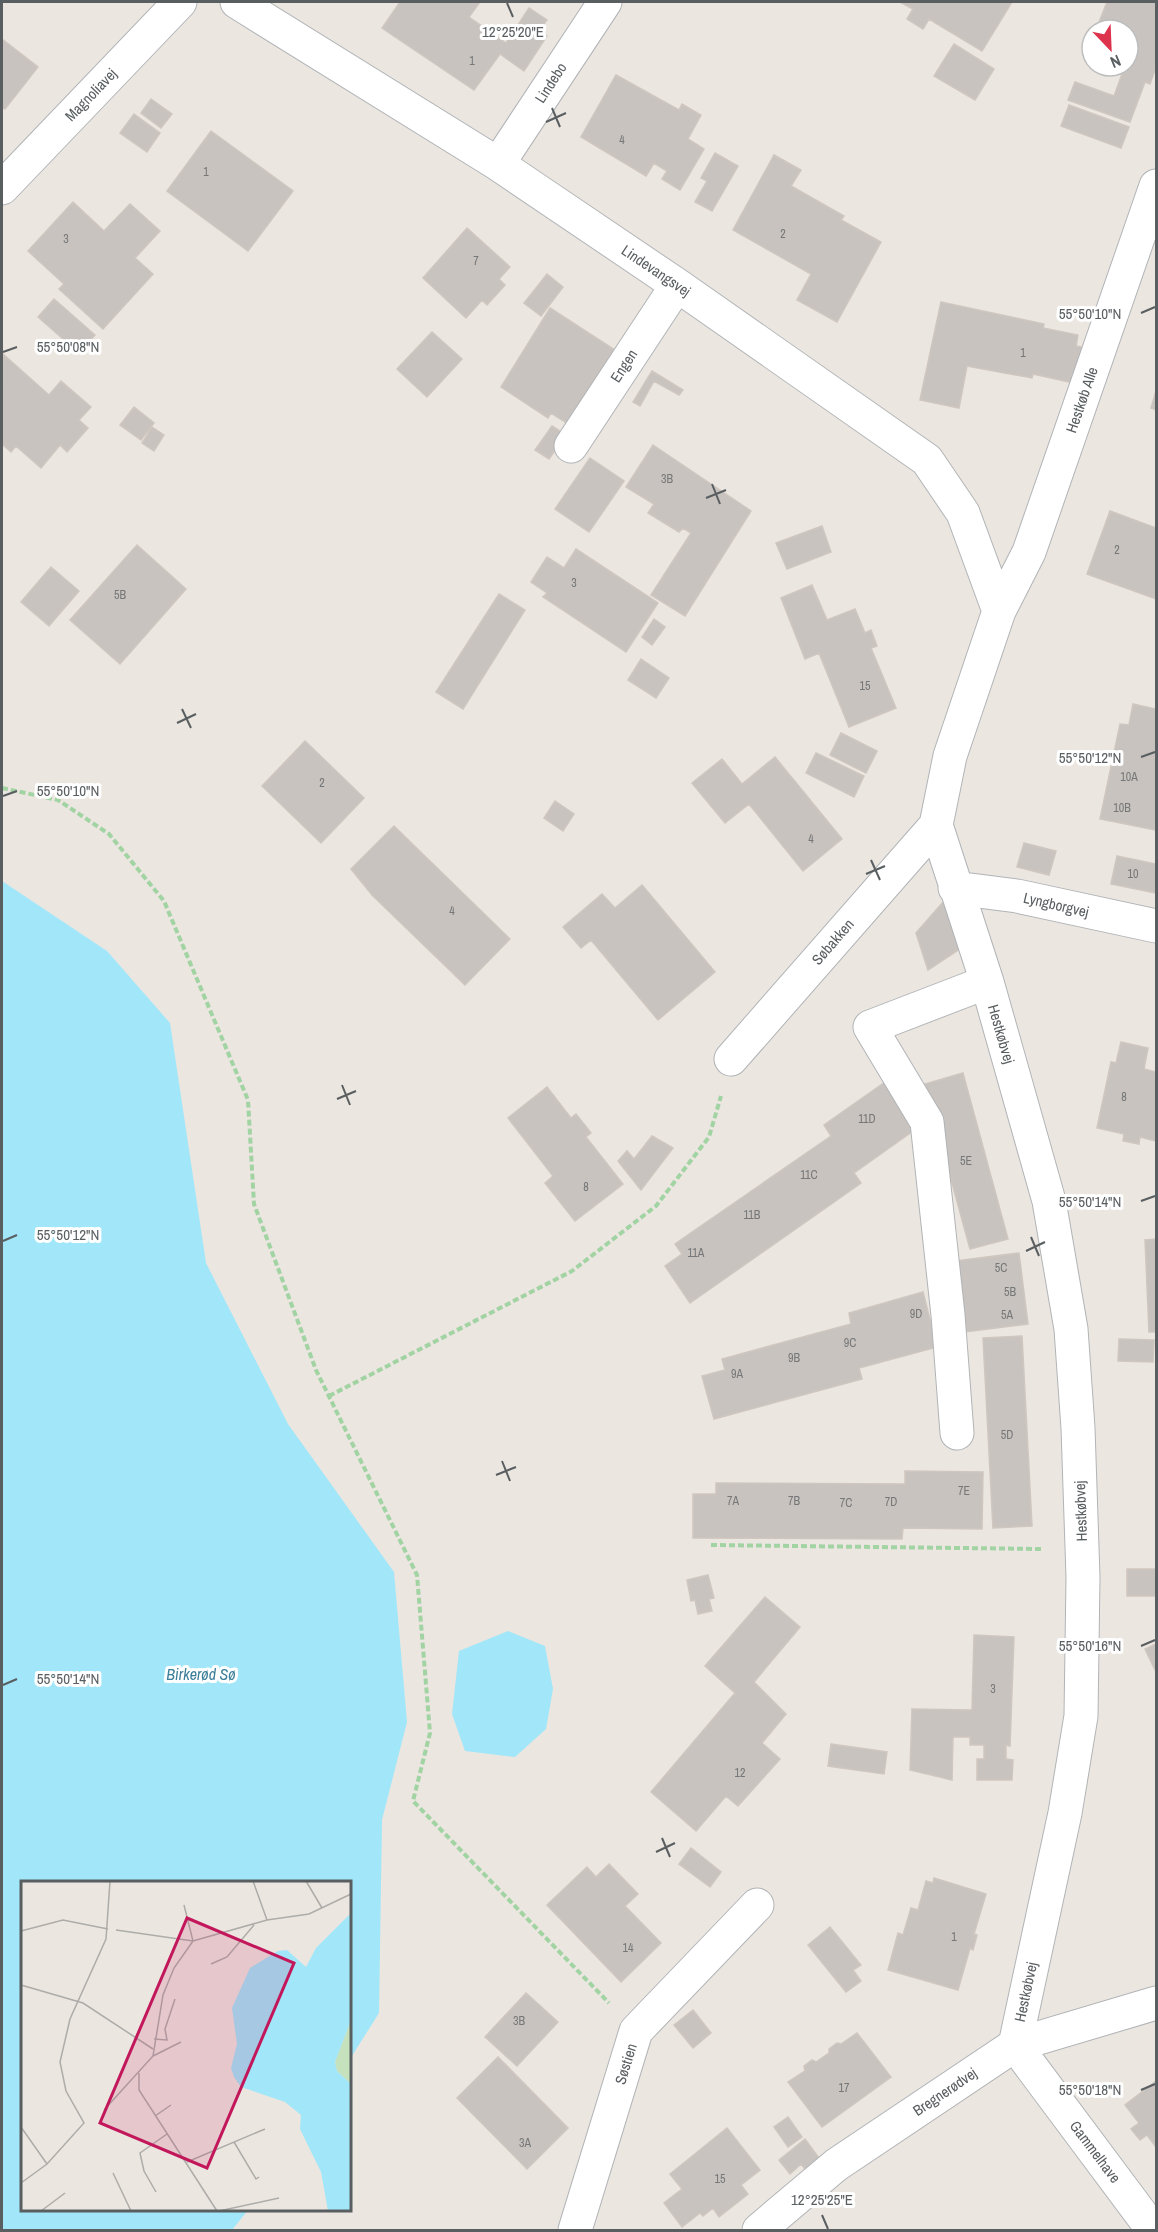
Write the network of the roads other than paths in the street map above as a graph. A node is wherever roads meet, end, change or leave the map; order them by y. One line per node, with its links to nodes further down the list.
1 (180, 2): 6 (street, Magnoliavej)
2 (237, 2): 4 (street, Lindevangsvej)
3 (605, 2): 4 (street, Lindebo)
4 (498, 164): 7 (street, Lindevangsvej)
5 (1156, 186): 9 (street, Hestkøb Alle)
6 (2, 188)
7 (677, 285): 8 (street, Engen); 9 (street, Lindevangsvej)
8 (571, 446)
9 (999, 611): 10 (street, Hestkøbvej)
10 (936, 825): 11 (street, Hestkøbvej); 14 (street, Søbakken)
11 (956, 888): 12 (street, Lyngborgvej); 13 (street, Hestkøbvej)
12 (1156, 926)
13 (987, 982): 15 (street, Hestkøbvej); 18 (street, Hestkøbvej)
14 (731, 1059)
15 (957, 1433)
16 (757, 1905): 19 (street, Søstien)
17 (1156, 2003): 18 (street, Bregnerødvej)
18 (1015, 2044): 20 (street, Bregnerødvej); 21 (street, Gammelhave)
19 (575, 2230)
20 (759, 2230)
21 (1153, 2230)

